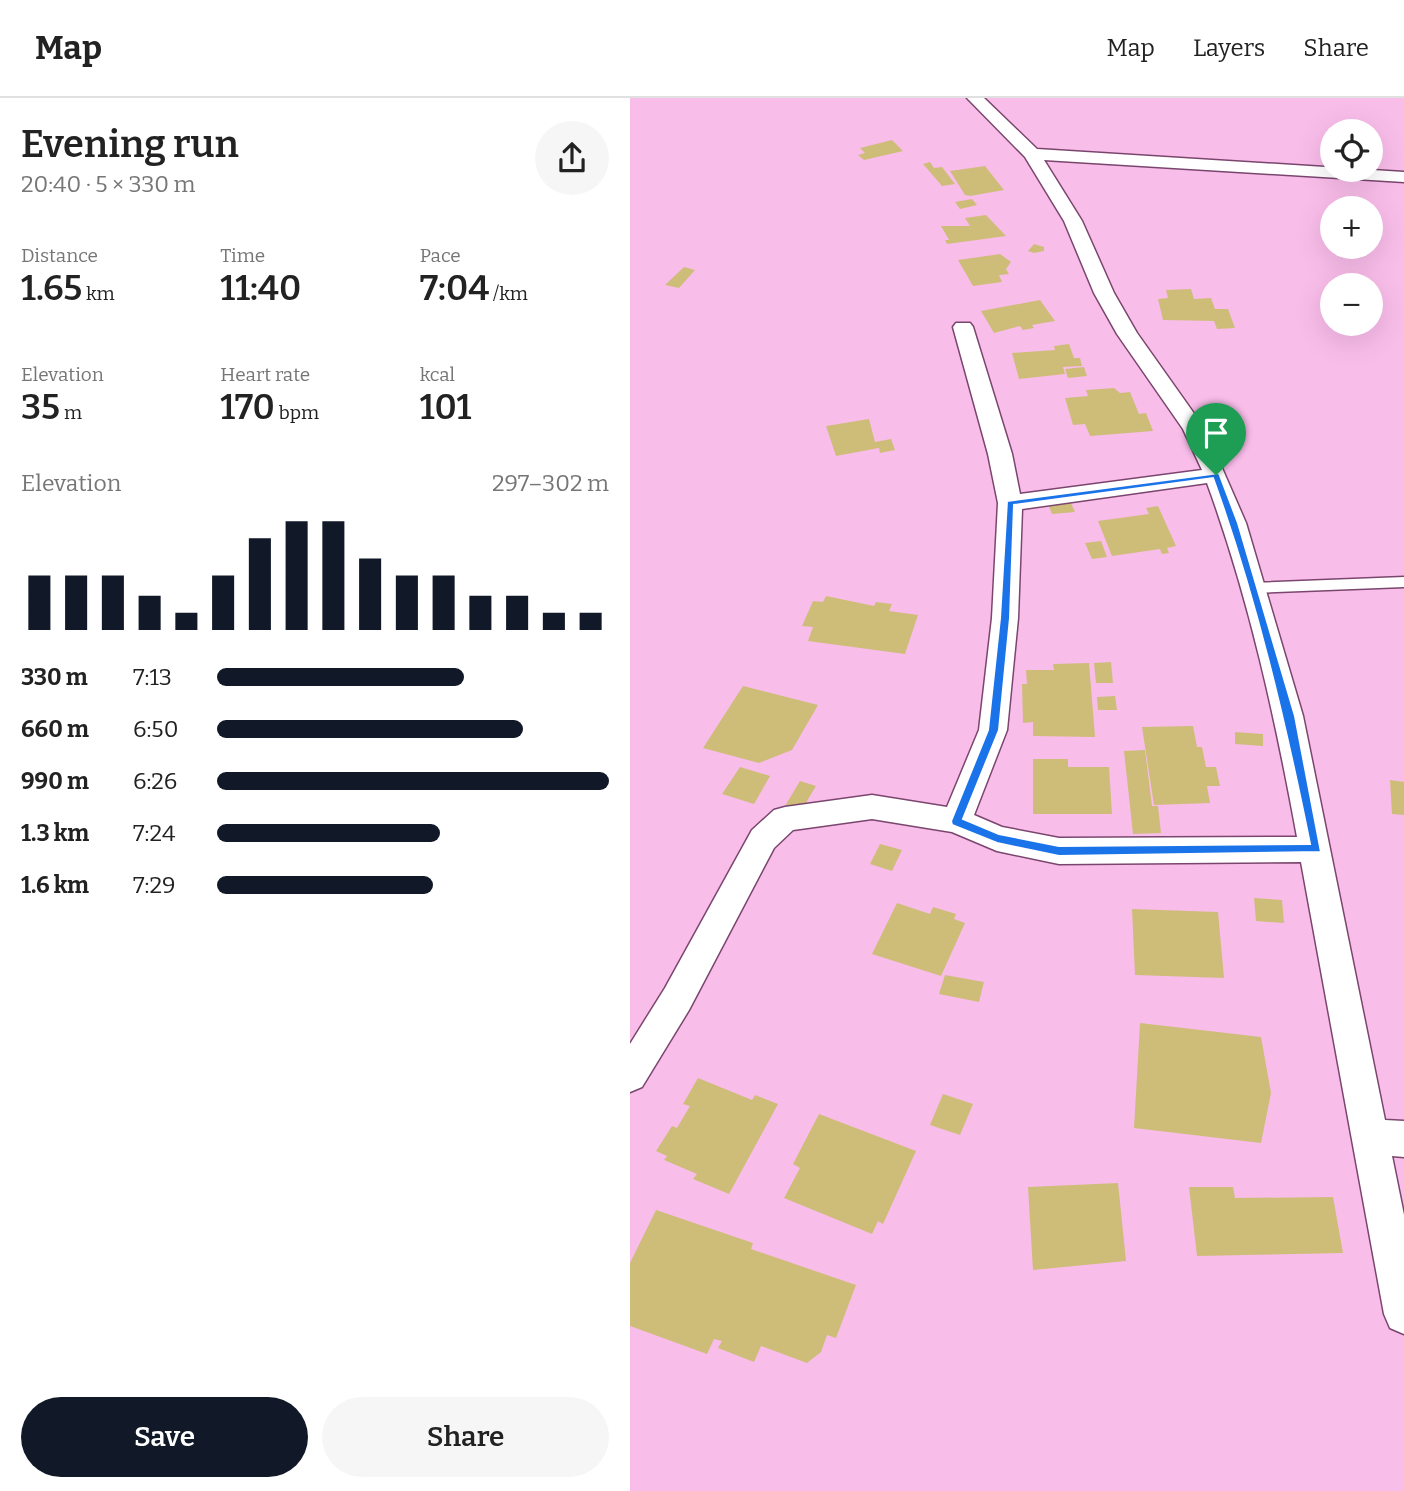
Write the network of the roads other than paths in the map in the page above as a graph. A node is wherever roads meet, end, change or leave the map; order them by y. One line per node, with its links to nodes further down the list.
1 (975, 98): 2 (street)
2 (1032, 154): 3 (street); 5 (street)
3 (1404, 177)
4 (963, 327): 6 (street)
5 (1216, 475): 6 (street); 8 (street)
6 (1010, 503): 9 (street)
7 (1404, 582): 8 (lane)
8 (1253, 588): 10 (street)
9 (957, 821): 10 (street); 11 (street)
10 (1317, 849): 12 (street)
11 (630, 1075)
12 (1387, 1138): 13 (street)
13 (1404, 1314)

